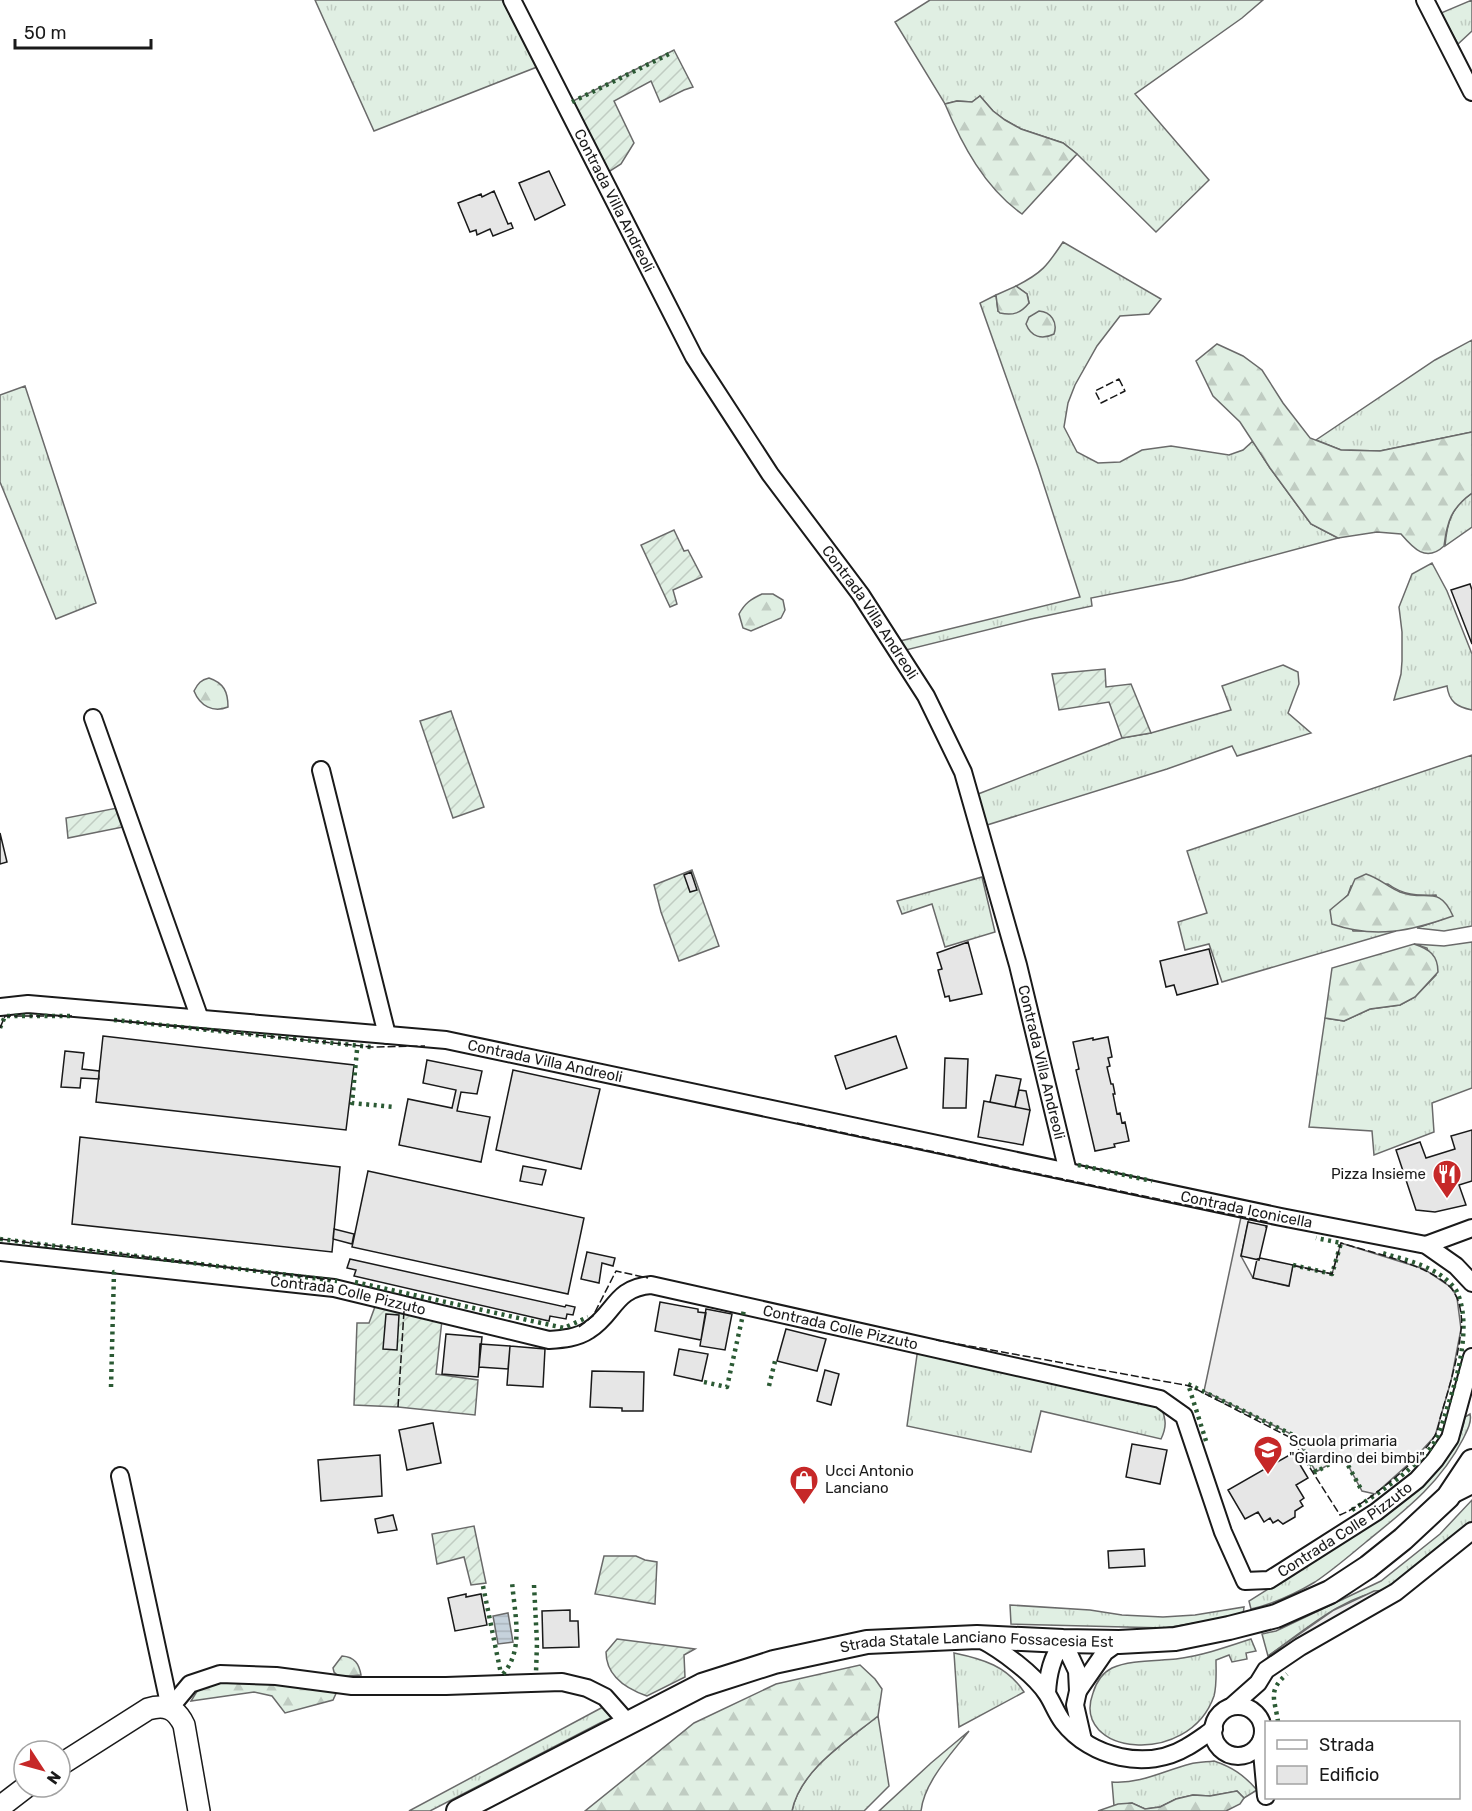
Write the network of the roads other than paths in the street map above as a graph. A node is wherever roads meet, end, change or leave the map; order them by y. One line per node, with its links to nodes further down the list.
1 (512, 0): 9 (street, Contrada Villa Andreoli)
2 (1425, 0): 3 (street)
3 (1472, 92)
4 (93, 718): 7 (street)
5 (321, 770): 8 (street)
6 (0, 1007): 7 (street, Contrada Villa Andreoli)
7 (200, 1019): 8 (street, Contrada Villa Andreoli)
8 (387, 1035): 9 (street, Contrada Villa Andreoli)
9 (1068, 1172): 11 (street, Contrada Iconicella)
10 (1472, 1228): 11 (street)
11 (1426, 1245): 13 (street, Contrada Iconicella)
12 (0, 1252): 14 (street, Contrada Colle Pizzuto)
13 (1472, 1283)
14 (1472, 1357)
15 (1472, 1461): 18 (main road, Strada Statale Lanciano Fossacesia Est)
16 (120, 1476): 27 (street)
17 (1472, 1485): 18 (street)
18 (1448, 1497): 22 (main road, Strada Statale Lanciano Fossacesia Est)
19 (1472, 1531): 23 (street)
20 (977, 1637): 21 (main road, Strada Statale Lanciano Fossacesia Est); 25 (street); 29 (main road, Strada Statale Lanciano Fossacesia Est)
21 (1062, 1641): 22 (main road, Strada Statale Lanciano Fossacesia Est); 24 (street); 25 (street)
22 (1119, 1642): 24 (street)
23 (1258, 1683): 26 (street); 28 (street)
24 (1078, 1690): 31 (street)
25 (1047, 1693): 31 (street)
26 (1232, 1706): 28 (street); 30 (street)
27 (170, 1707): 29 (street); 36 (street); 41 (street)
28 (1257, 1714): 32 (street)
29 (628, 1723): 42 (main road, Strada Statale Lanciano Fossacesia Est)
30 (1214, 1729): 33 (street); 34 (street)
31 (1083, 1740): 34 (street)
32 (1261, 1741): 35 (street); 37 (street)
33 (1220, 1747): 34 (street); 35 (street)
34 (1186, 1748)
35 (1243, 1755): 38 (street)
36 (72, 1756)
37 (1265, 1782)
38 (1265, 1790)
39 (12, 1798): 40 (street)
40 (0, 1807)
41 (199, 1811)
42 (458, 1811)

